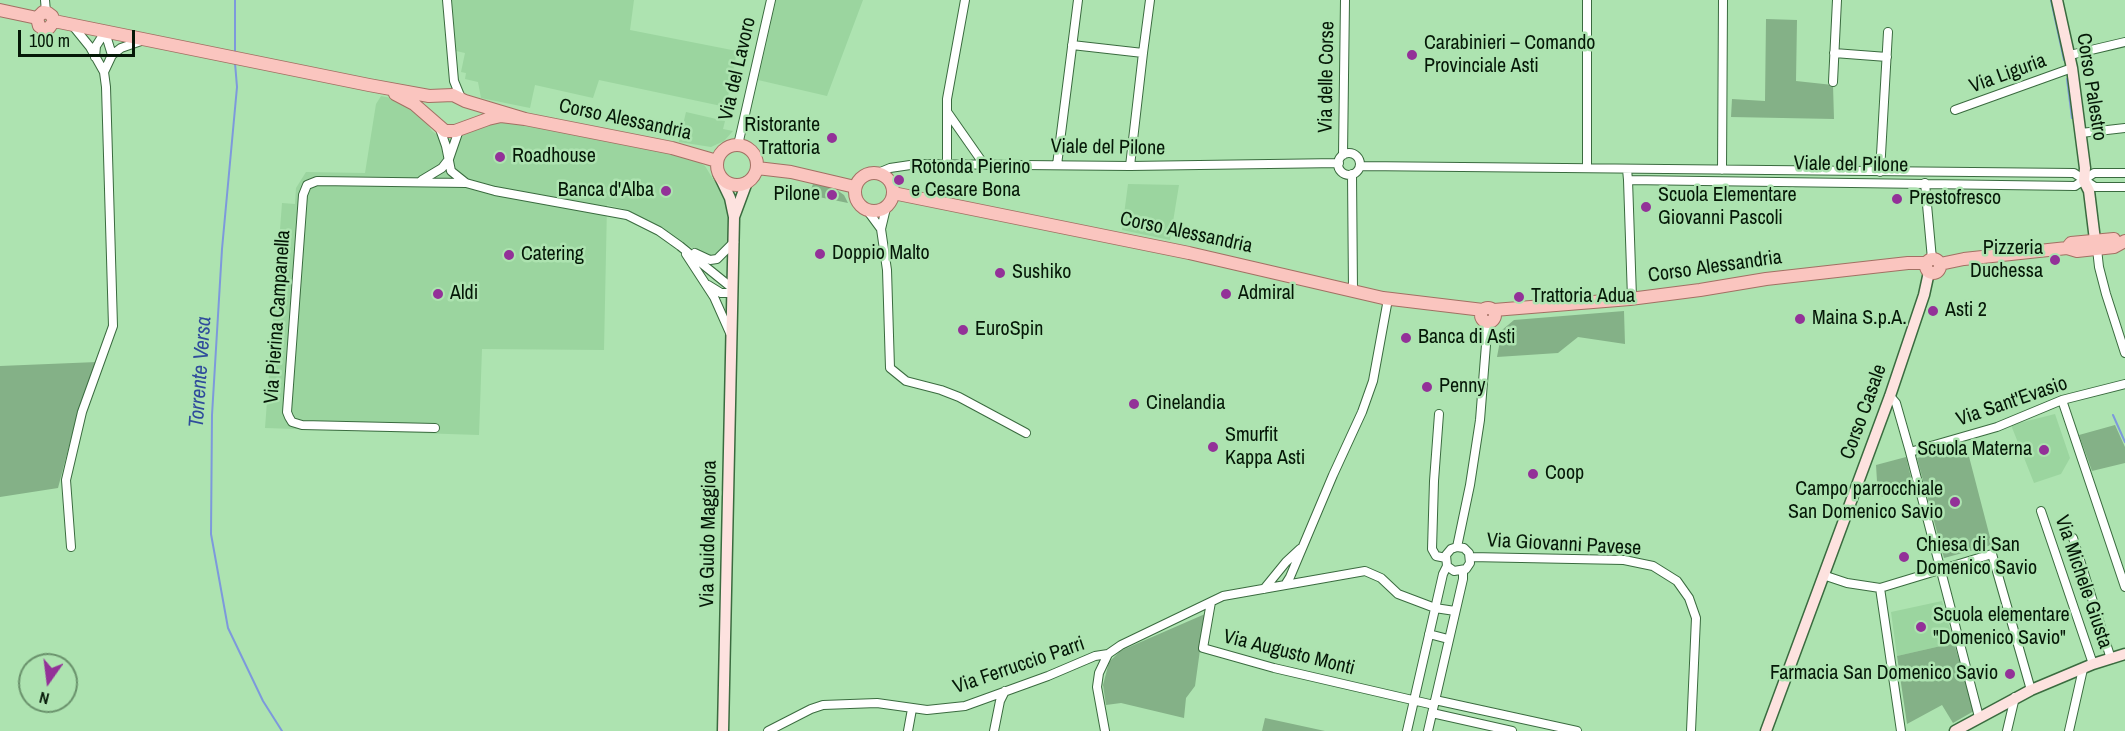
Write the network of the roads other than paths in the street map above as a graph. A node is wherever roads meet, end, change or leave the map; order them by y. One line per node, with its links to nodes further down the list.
1 (447, 0): 30 (street)
2 (771, 0): 38 (street, Via del Lavoro)
3 (965, 0): 32 (street)
4 (1078, 0): 18 (street)
5 (1150, 0): 19 (street)
6 (1344, 0): 40 (street, Via delle Corse)
7 (1587, 0): 48 (street)
8 (1723, 0): 50 (street)
9 (1837, 0): 20 (street)
10 (2057, 0): 22 (street, Corso Palestro)
11 (0, 10): 12 (main road, Corso Alessandria)
12 (45, 13): 13 (main road, Corso Alessandria)
13 (71, 24): 14 (main road, Corso Alessandria); 23 (street)
14 (105, 32): 16 (main road, Corso Alessandria); 21 (street); 23 (street)
15 (1888, 32): 24 (street)
16 (145, 40): 21 (street); 28 (main road, Corso Alessandria)
17 (2125, 42): 22 (street)
18 (1072, 45): 19 (street); 44 (street)
19 (1143, 53): 45 (street)
20 (1834, 53): 24 (street); 27 (street)
21 (112, 55): 26 (street)
22 (2070, 55): 25 (street, Corso Palestro)
23 (95, 57): 26 (street)
24 (1887, 57): 51 (street)
25 (2072, 68): 31 (street, Via Liguria); 37 (street, Corso Palestro)
26 (104, 72): 90 (street)
27 (1833, 82)
28 (369, 85): 29 (main road, Corso Alessandria); 34 (main road, Corso Alessandria)
29 (448, 95): 30 (main road, Corso Alessandria); 34 (main road)
30 (463, 99): 33 (main road, Corso Alessandria); 36 (main road)
31 (1955, 110)
32 (947, 112): 42 (street); 43 (street)
33 (525, 119): 36 (main road, Corso Alessandria); 41 (main road, Corso Alessandria)
34 (436, 124): 36 (main road, Corso Alessandria); 39 (street)
35 (2125, 128): 37 (street)
36 (460, 130): 39 (street)
37 (2081, 133): 58 (street, Corso Palestro)
38 (738, 145): 41 (main road); 47 (main road)
39 (449, 159): 57 (street); 60 (street)
40 (1341, 159): 45 (street, Viale del Pilone); 46 (street); 54 (street)
41 (717, 161): 55 (main road)
42 (983, 163): 43 (street, Viale del Pilone); 44 (street, Viale del Pilone)
43 (947, 164): 52 (street, Viale del Pilone)
44 (1057, 165): 45 (street, Viale del Pilone)
45 (1130, 166)
46 (1360, 166): 48 (street, Viale del Pilone); 54 (street)
47 (757, 168): 59 (main road); 62 (main road)
48 (1587, 168): 49 (street, Viale del Pilone)
49 (1627, 169): 50 (street, Viale del Pilone); 56 (street)
50 (1722, 170): 51 (street, Viale del Pilone)
51 (1880, 172): 58 (street, Viale del Pilone)
52 (878, 173): 62 (main road); 64 (main road)
53 (2125, 173): 58 (street, Viale del Pilone)
54 (1352, 174): 75 (street)
55 (719, 175): 59 (main road); 67 (street, Via Guido Maggiora)
56 (1628, 180): 61 (street, Viale del Pilone); 76 (street)
57 (421, 181): 60 (street, Via Pierina Campanella); 85 (street, Via Pierina Campanella)
58 (2084, 181): 61 (street, Viale del Pilone); 63 (street, Viale del Pilone); 70 (street, Corso Palestro)
59 (747, 182): 67 (street, Via Guido Maggiora)
60 (466, 183): 71 (street, Via Guido Maggiora)
61 (1925, 183): 72 (street)
62 (855, 187): 66 (main road)
63 (2125, 187)
64 (893, 193): 65 (main road); 75 (main road, Corso Alessandria)
65 (886, 208): 66 (main road); 68 (street)
66 (867, 210): 68 (street)
67 (734, 217): 69 (street, Via Guido Maggiora)
68 (881, 229): 86 (street)
69 (734, 241): 71 (street, Via Guido Maggiora); 74 (street, Via Guido Maggiora)
70 (2096, 245): 72 (main road, Corso Alessandria); 80 (street)
71 (680, 246): 73 (street, Via Guido Maggiora); 74 (street, Via Guido Maggiora)
72 (1932, 264): 76 (main road, Corso Alessandria); 82 (street, Corso Casale)
73 (703, 279): 74 (street, Via Guido Maggiora); 79 (street, Via Guido Maggiora)
74 (732, 291): 79 (street, Via Guido Maggiora)
75 (1353, 291): 77 (main road, Corso Alessandria)
76 (1632, 298): 78 (main road, Corso Alessandria)
77 (1388, 299): 78 (main road, Corso Alessandria); 92 (street)
78 (1486, 317): 91 (street)
79 (732, 338): 118 (street, Via Guido Maggiora)
80 (2125, 353)
81 (2125, 384): 83 (street, Via Sant'Evasio)
82 (1890, 396): 87 (street); 97 (street, Corso Casale)
83 (2062, 400): 87 (street, Via Sant'Evasio); 99 (street)
84 (1439, 414): 94 (street)
85 (435, 428)
86 (1026, 433)
87 (1910, 452): 95 (street)
88 (2041, 511): 110 (street, Via Michele Giusta)
89 (2073, 538): 109 (street)
90 (71, 547)
91 (1457, 547): 93 (street); 94 (street)
92 (1301, 548): 98 (street); 101 (street)
93 (1470, 556): 96 (street); 127 (street, Via Giovanni Pavese)
94 (1447, 562): 96 (street); 103 (street)
95 (1941, 570): 100 (street); 111 (street); 117 (street)
96 (1463, 571): 104 (street)
97 (1823, 575): 100 (street); 128 (street, Corso Casale)
98 (1285, 585): 101 (street, Via Ferruccio Parri); 103 (street, Via Ferruccio Parri)
99 (2125, 587)
100 (1880, 588): 129 (street)
101 (1264, 589): 102 (street, Via Ferruccio Parri)
102 (1210, 602): 107 (street, Via Ferruccio Parri); 114 (street, Via Augusto Monti)
103 (1435, 608): 104 (street, Via Ferruccio Parri); 105 (street)
104 (1455, 611): 106 (street)
105 (1429, 634): 106 (street); 114 (street)
106 (1448, 639): 115 (street)
107 (1108, 654): 112 (street, Via Ferruccio Parri); 122 (street)
108 (2125, 654): 109 (street)
109 (2111, 658): 110 (street)
110 (2088, 666): 111 (street); 132 (street)
111 (2031, 690): 113 (street)
112 (1005, 692): 116 (street, Via Ferruccio Parri); 121 (street)
113 (2015, 697): 117 (street); 131 (street)
114 (1414, 701): 115 (street, Via Augusto Monti); 123 (street)
115 (1433, 706): 124 (street); 125 (street); 126 (street)
116 (912, 709): 119 (street, Via Ferruccio Parri); 120 (street)
117 (1979, 717): 130 (street)
118 (723, 731)
119 (768, 731)
120 (908, 731)
121 (994, 731)
122 (1105, 731)
123 (1407, 731)
124 (1428, 731)
125 (1512, 731)
126 (1577, 731)
127 (1691, 731)
128 (1766, 731)
129 (1901, 731)
130 (1954, 731)
131 (2007, 731)
132 (2069, 731)

